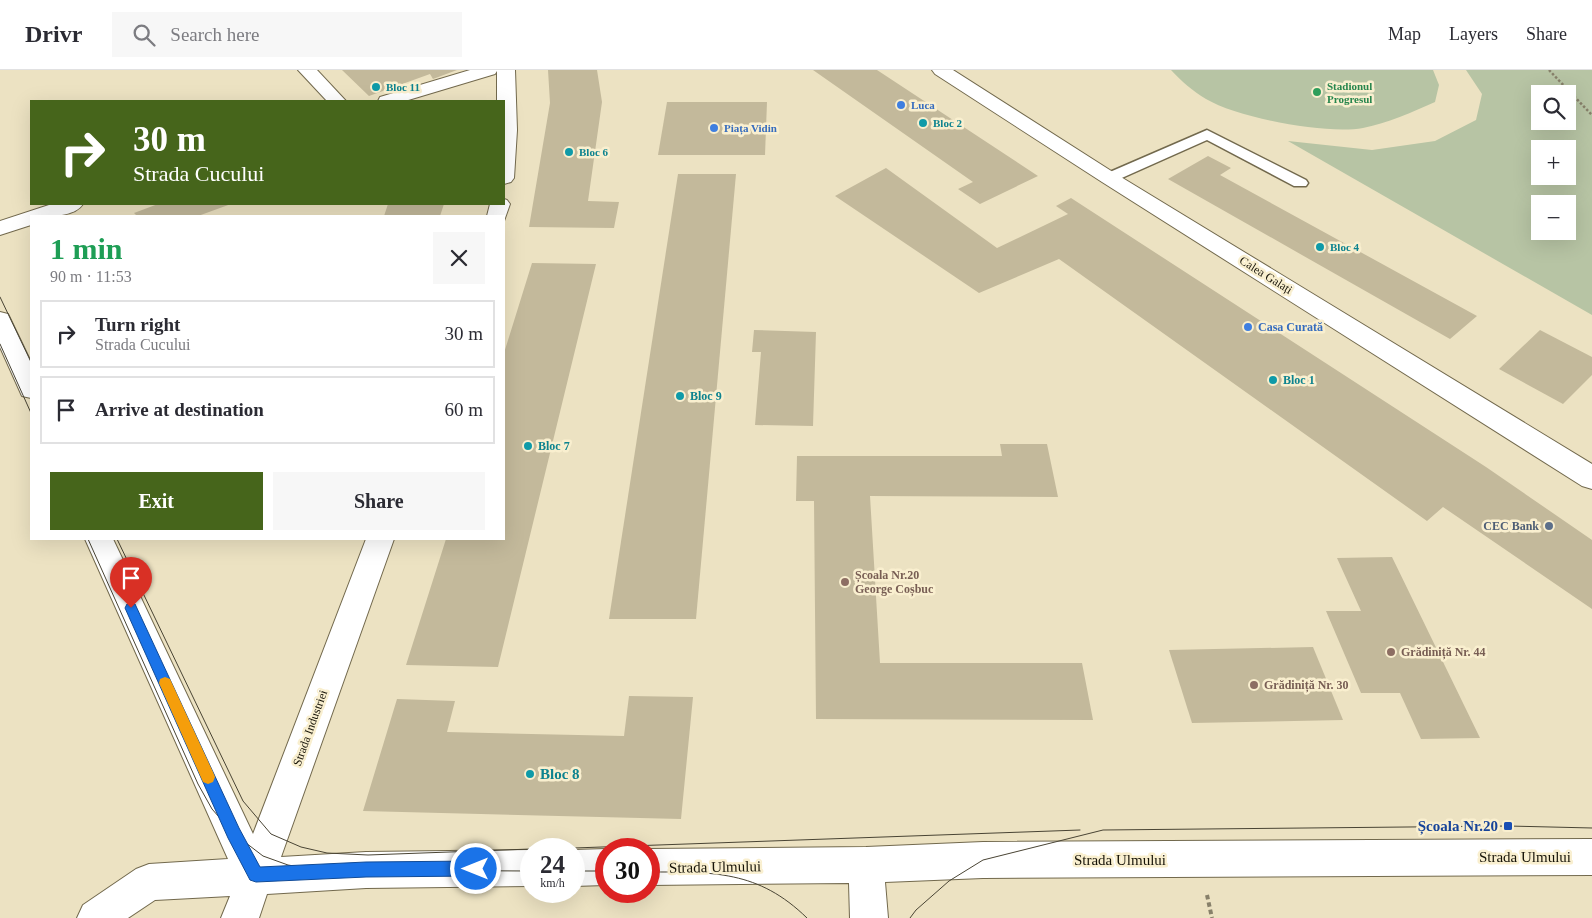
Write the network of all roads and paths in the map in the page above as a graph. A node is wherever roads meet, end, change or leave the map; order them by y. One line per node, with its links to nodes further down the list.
1 (307, 70): 6 (street)
2 (489, 70): 7 (street)
3 (506, 70): 9 (street)
4 (941, 70): 10 (street, Calea Galați)
5 (1549, 70): 8 (path)
6 (336, 100)
7 (390, 100)
8 (1592, 115)
9 (505, 162)
10 (1109, 178): 11 (lane); 18 (street, Calea Galați)
11 (1300, 183)
12 (70, 205): 13 (street)
13 (39, 215)
14 (30, 218): 15 (street)
15 (0, 228)
16 (0, 320): 17 (street)
17 (30, 387)
18 (1592, 478)
19 (100, 540): 25 (street)
20 (380, 540): 25 (street, Strada Industriei)
21 (1592, 857): 22 (street, Strada Ulmului)
22 (866, 865): 23 (street, Strada Ulmului); 28 (street)
23 (660, 867)
24 (520, 868): 25 (street)
25 (256, 874): 26 (street); 27 (street, Strada Industriei)
26 (96, 918)
27 (240, 918)
28 (868, 918)

